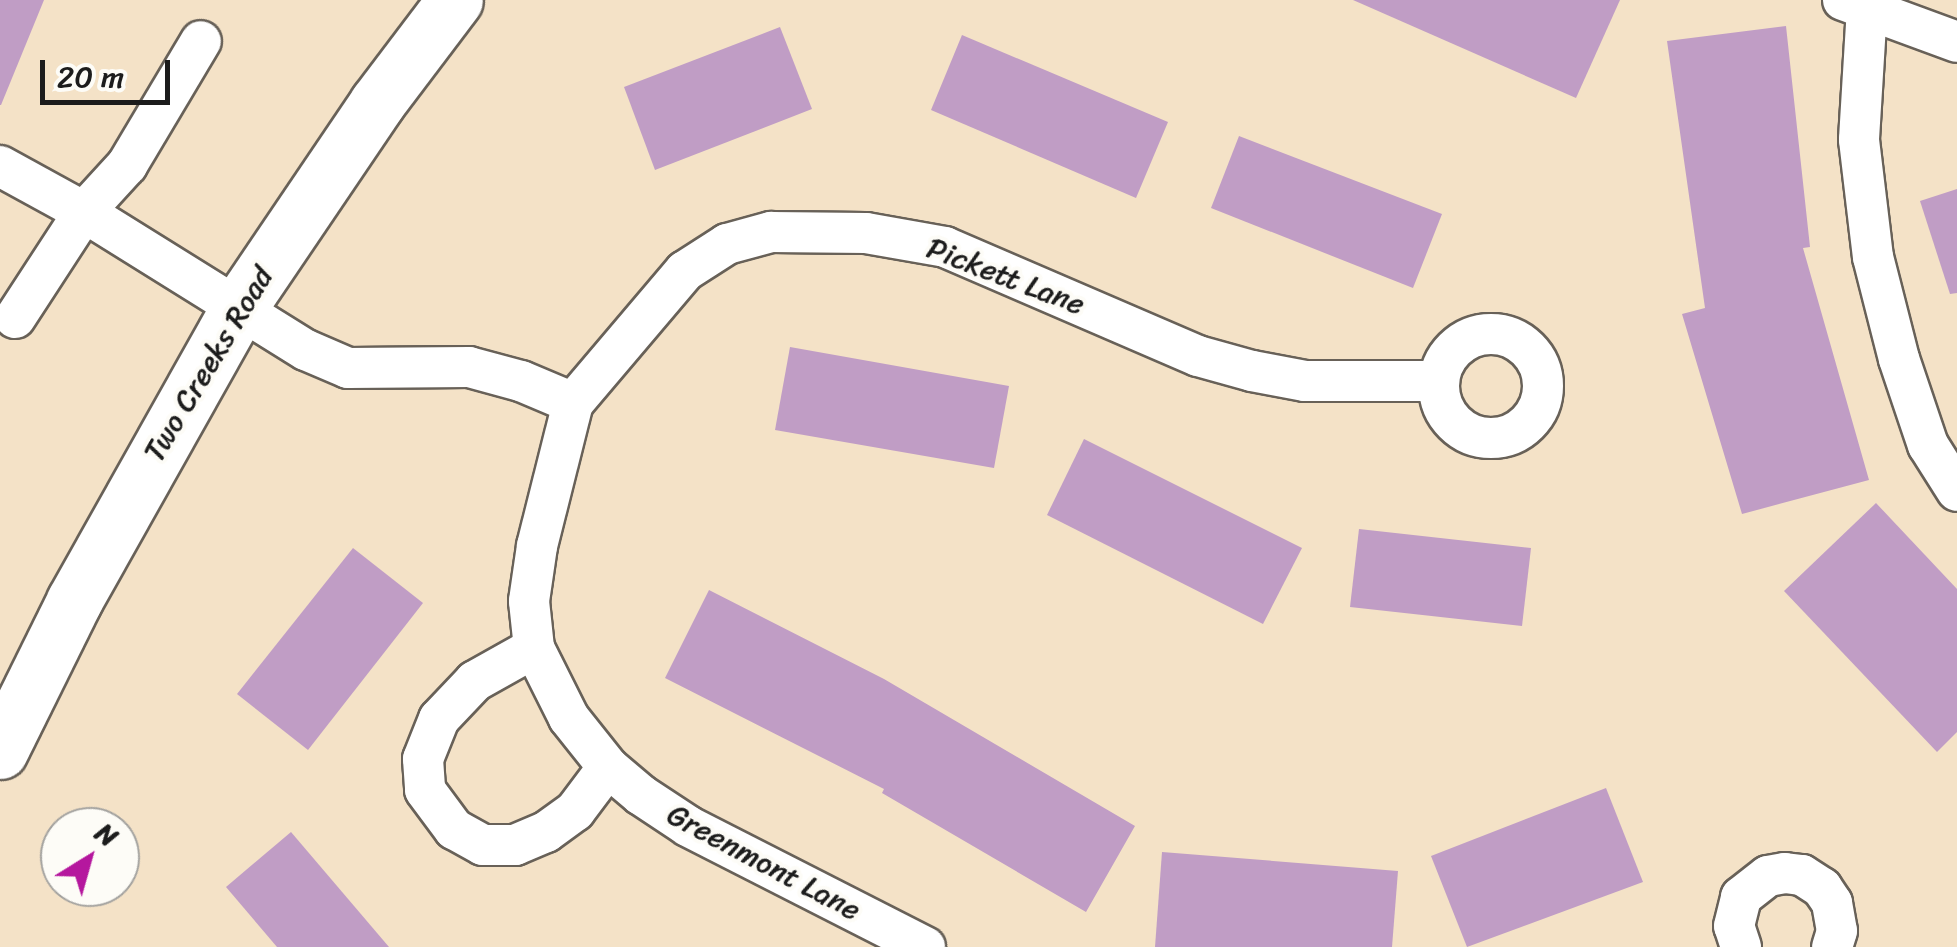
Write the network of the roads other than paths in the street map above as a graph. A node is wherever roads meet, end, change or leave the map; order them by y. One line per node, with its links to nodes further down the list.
1 (455, 0): 7 (street, Two Creeks Road)
2 (1855, 4): 4 (street); 11 (street)
3 (201, 40): 6 (street)
4 (1957, 42)
5 (0, 166): 6 (street)
6 (84, 212): 7 (street); 8 (street)
7 (239, 307): 10 (street); 13 (street, Two Creeks Road)
8 (15, 318)
9 (1438, 380): 10 (street, Pickett Lane)
10 (573, 404): 12 (street, Greenmont Lane)
11 (1957, 490)
12 (534, 648): 14 (street, Greenmont Lane); 14 (street)
13 (0, 751)
14 (608, 768): 16 (street, Greenmont Lane)
15 (1737, 946): 17 (street)
16 (926, 947)
17 (1832, 947)

